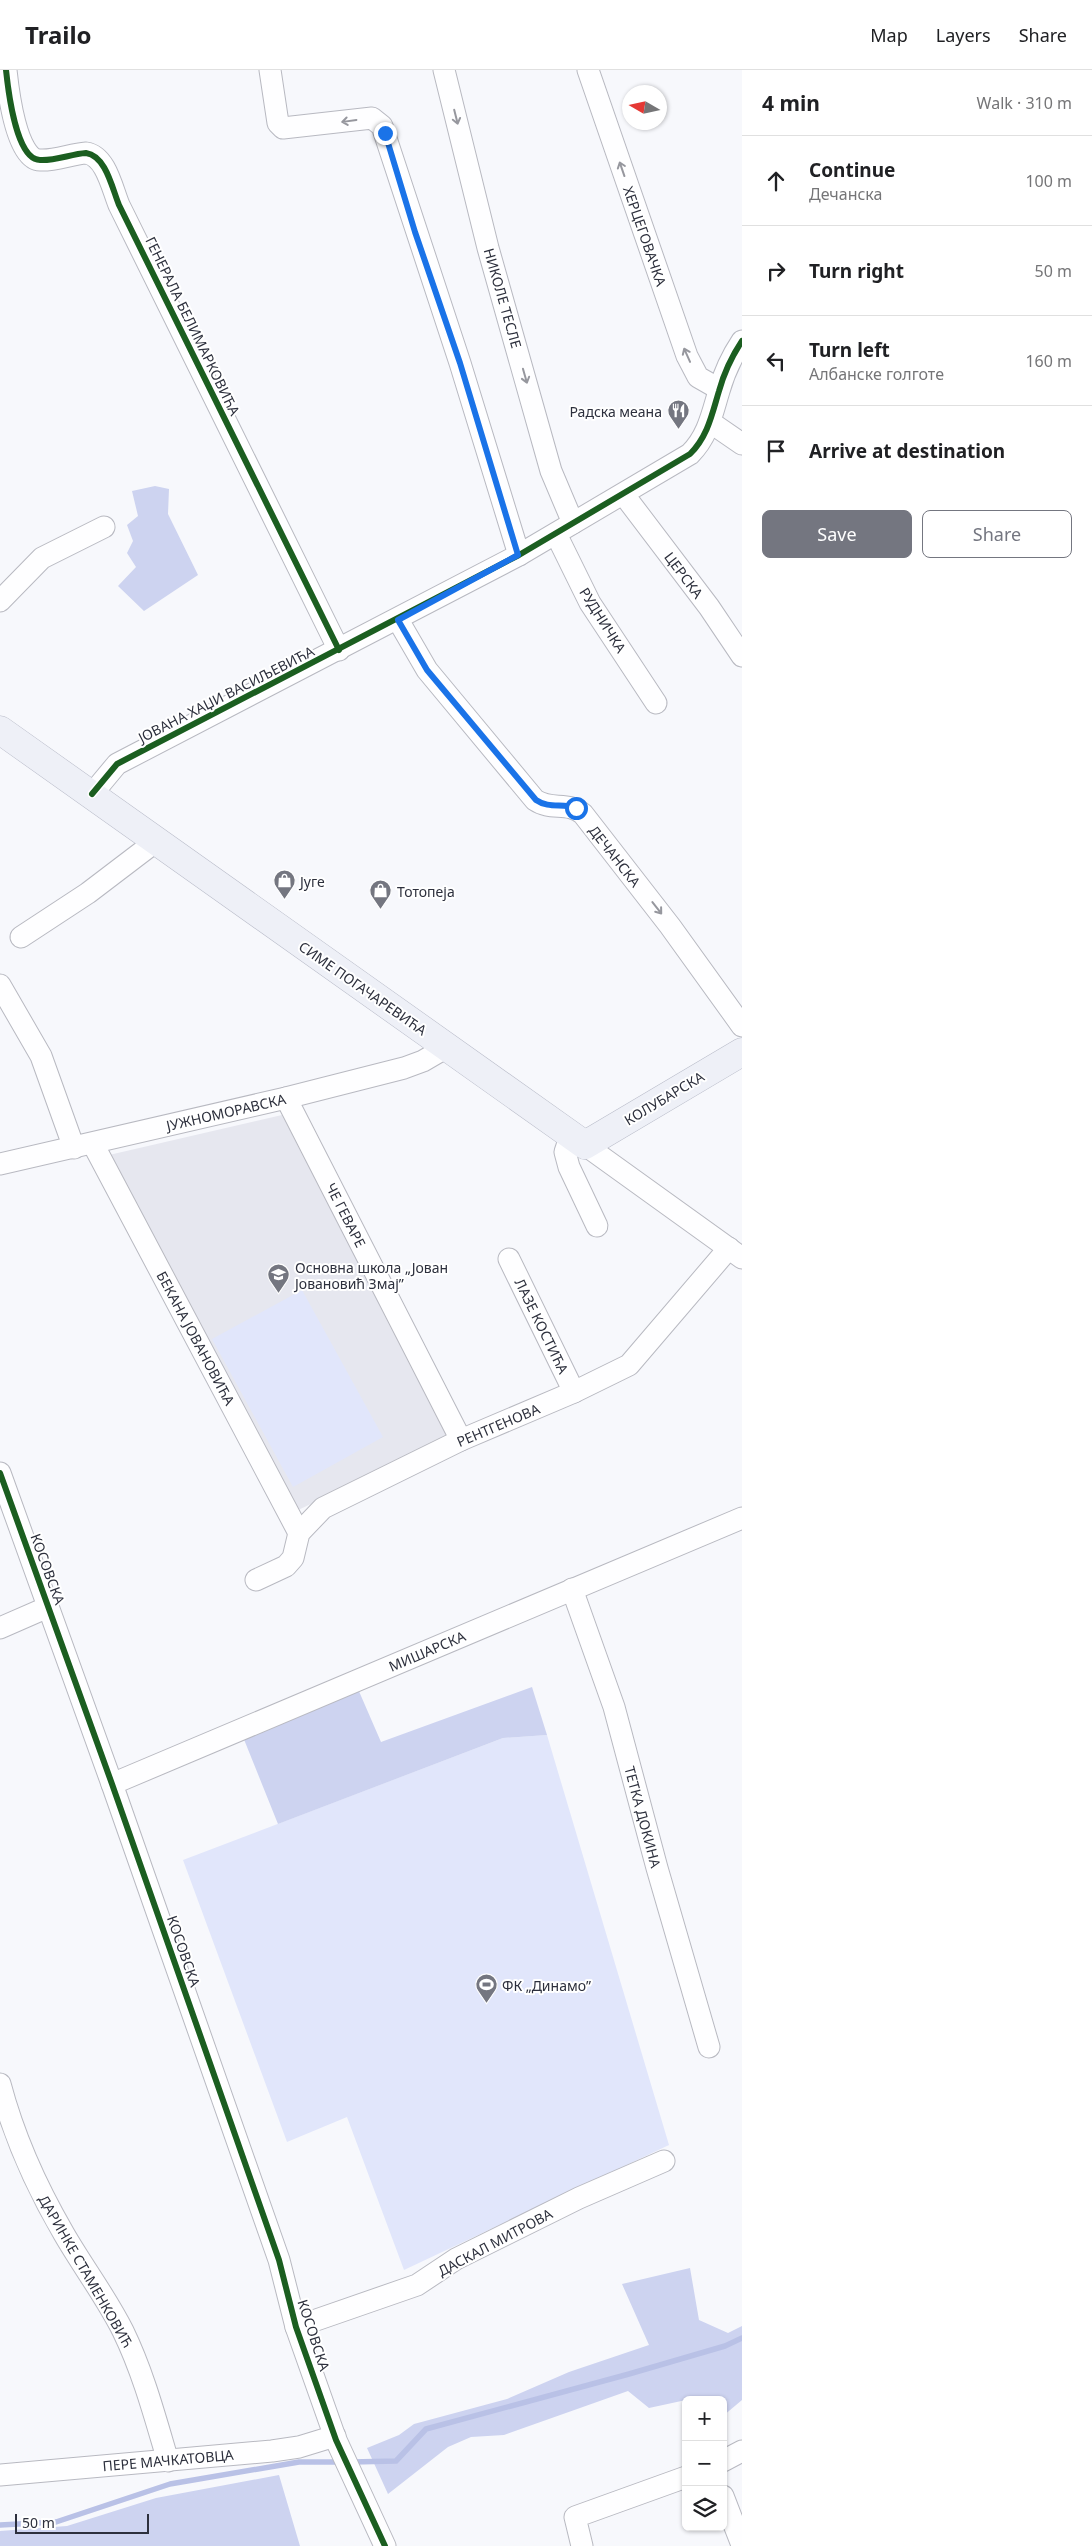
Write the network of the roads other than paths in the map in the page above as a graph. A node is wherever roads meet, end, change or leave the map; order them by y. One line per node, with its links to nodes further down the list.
1 (6, 70): 15 (street, ГЕНЕРАЛА БЕЛИМАРКОВИЋА)
2 (270, 70): 12 (street, one-way to 2)
3 (444, 70): 11 (street, НИКОЛЕ ТЕСЛЕ, one-way to 11)
4 (588, 70): 6 (street, ХЕРЦЕГОВАЧКА, one-way to 4)
5 (739, 353): 6 (street, ЈОВАНА ХАЏИ ВАСИЉЕВИЋА)
6 (719, 390): 7 (street, ЈОВАНА ХАЏИ ВАСИЉЕВИЋА)
7 (710, 422): 8 (street); 9 (street, ЈОВАНА ХАЏИ ВАСИЉЕВИЋА)
8 (742, 444)
9 (624, 495): 11 (street, ЈОВАНА ХАЏИ ВАСИЉЕВИЋА); 16 (street, ЦЕРСКА)
10 (104, 527): 13 (street)
11 (564, 528): 12 (street, ЈОВАНА ХАЏИ ВАСИЉЕВИЋА); 17 (street, РУДНИЧКА)
12 (518, 555): 14 (street, ЈОВАНА ХАЏИ ВАСИЉЕВИЋА)
13 (0, 601)
14 (398, 620): 15 (street, ЈОВАНА ХАЏИ ВАСИЉЕВИЋА); 23 (street, ДЕЧАНСКА, one-way to 23)
15 (339, 650): 19 (street, ЈОВАНА ХАЏИ ВАСИЉЕВИЋА)
16 (742, 656)
17 (656, 703)
18 (0, 730): 19 (main road, СИМЕ ПОГАЧАРЕВИЋА)
19 (92, 794): 20 (main road, СИМЕ ПОГАЧАРЕВИЋА)
20 (155, 842): 21 (street); 24 (main road, СИМЕ ПОГАЧАРЕВИЋА)
21 (21, 937)
22 (0, 986): 28 (street, БЕКАНА ЈОВАНОВИЋА)
23 (742, 1026)
24 (447, 1047): 26 (street, ЈУЖНОМОРАВСКА); 27 (main road, СИМЕ ПОГАЧАРЕВИЋА)
25 (742, 1052): 27 (main road, КОЛУБАРСКА)
26 (286, 1098): 28 (street, ЈУЖНОМОРАВСКА); 34 (street, ЧЕ ГЕВАРЕ)
27 (578, 1139): 30 (street); 31 (street, СИМЕ ПОГАЧАРЕВИЋА)
28 (83, 1146): 29 (street, ЈУЖНОМОРАВСКА); 37 (street, БЕКАНА ЈОВАНОВИЋА)
29 (0, 1164)
30 (597, 1226)
31 (735, 1253): 33 (street, РЕНТГЕНОВА)
32 (509, 1259): 33 (street, ЛАЗЕ КОСТИЋА)
33 (574, 1392): 34 (street, РЕНТГЕНОВА)
34 (461, 1440): 37 (street, РЕНТГЕНОВА)
35 (0, 1473): 40 (street, КОСОВСКА)
36 (742, 1518): 39 (street, МИШАРСКА)
37 (299, 1533): 38 (street)
38 (256, 1580)
39 (572, 1589): 42 (street, МИШАРСКА); 43 (street, ТЕТКА ДОКИНА)
40 (48, 1607): 41 (street); 42 (street, КОСОВСКА)
41 (0, 1628)
42 (112, 1784): 46 (street, КОСОВСКА)
43 (709, 2047)
44 (0, 2084): 50 (street, ДАРИНКЕ СТАМЕНКОВИЋ)
45 (664, 2161): 46 (street, ДАСКАЛ МИТРОВА)
46 (296, 2327): 47 (street, КОСОВСКА)
47 (335, 2438): 50 (street, ПЕРЕ МАЧКАТОВЦА); 55 (street, КОСОВСКА)
48 (742, 2451): 49 (street)
49 (727, 2459)
50 (168, 2461): 51 (street, ПЕРЕ МАЧКАТОВЦА)
51 (1, 2473)
52 (682, 2478): 56 (street)
53 (727, 2506): 54 (street)
54 (742, 2545)
55 (385, 2546)
56 (582, 2546)

